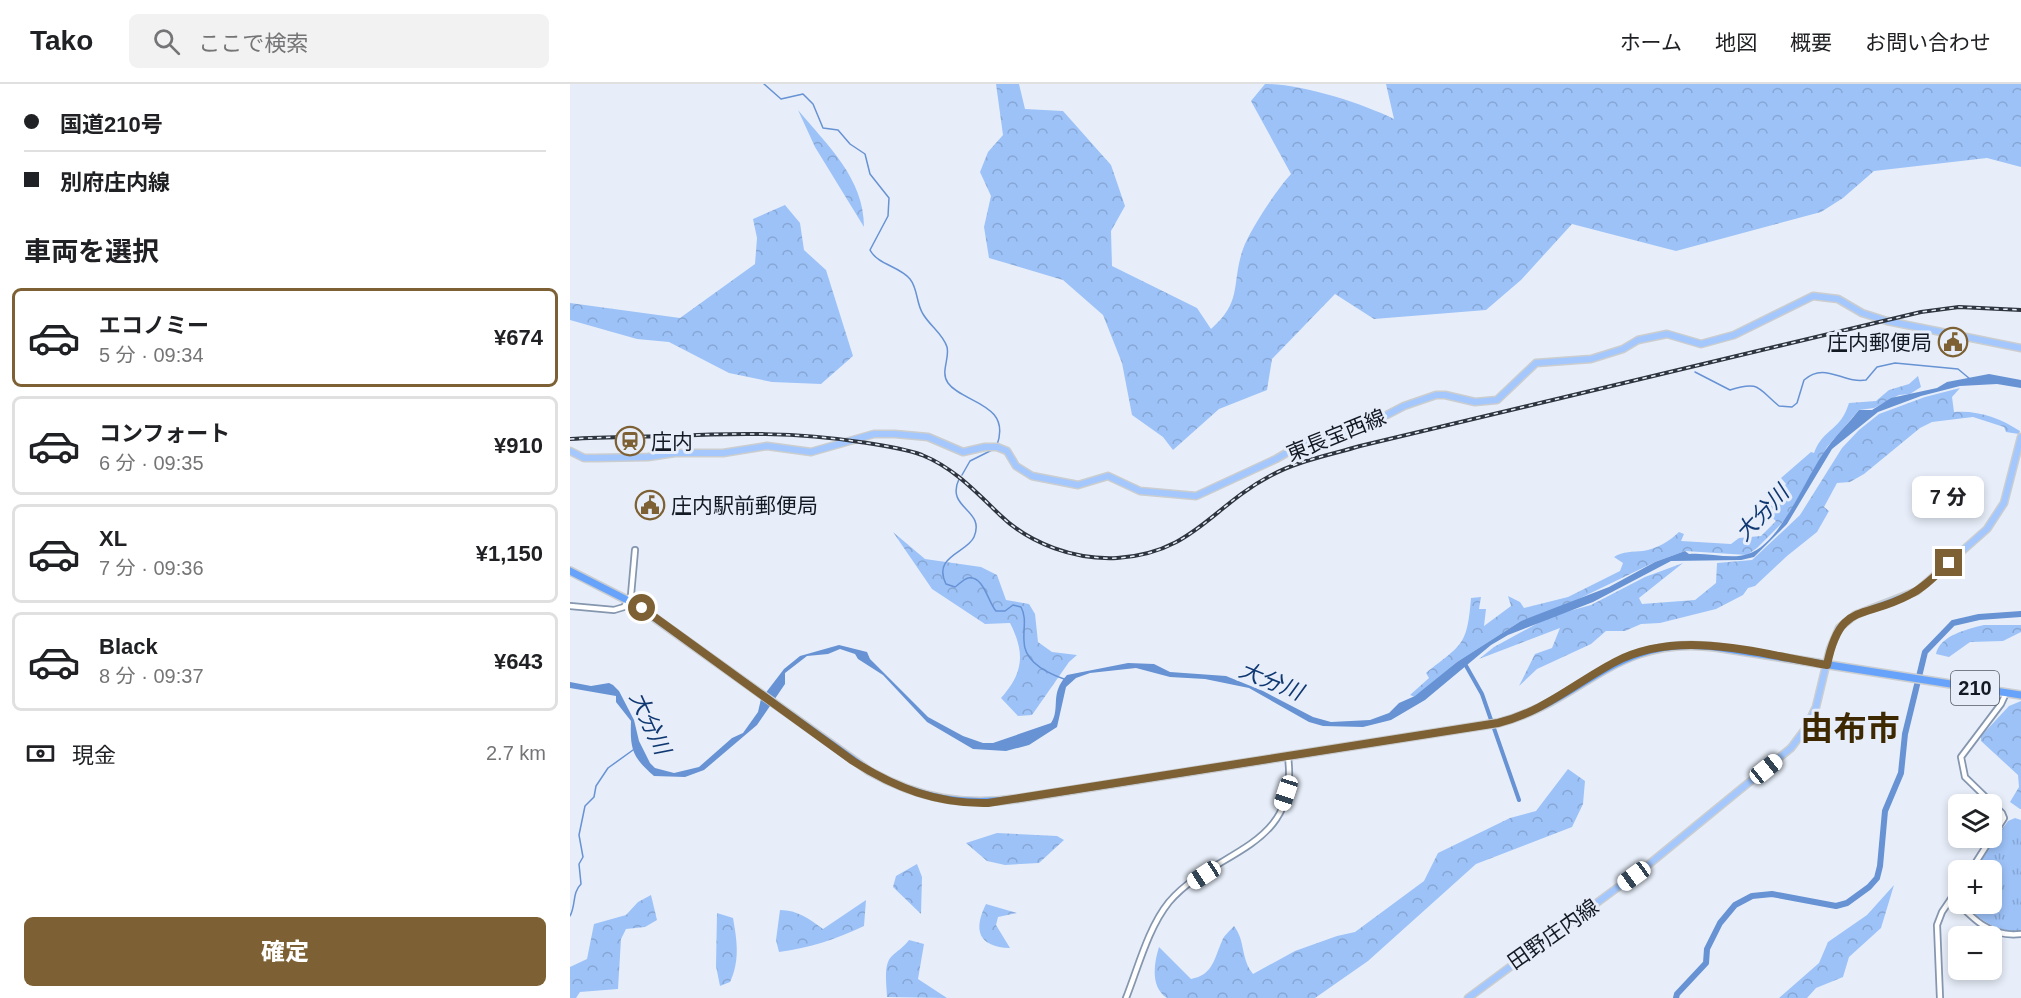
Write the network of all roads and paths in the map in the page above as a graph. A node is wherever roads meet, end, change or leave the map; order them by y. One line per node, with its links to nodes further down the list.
1 (2021, 348): 3 (main road, 東長宝西線)
2 (2021, 437): 8 (main road, 田野庄内線)
3 (570, 451)
4 (635, 550): 6 (street)
5 (570, 570): 6 (highway, 210)
6 (629, 600): 7 (street); 11 (highway, 210)
7 (570, 606)
8 (1827, 665): 9 (highway, 210); 11 (highway, 210); 17 (main road, 田野庄内線)
9 (2006, 693): 10 (highway, 210); 12 (street)
10 (2021, 695)
11 (1288, 757): 16 (street)
12 (1977, 860)
13 (1948, 904): 18 (street)
14 (1968, 914): 15 (street)
15 (2021, 934)
16 (1126, 998)
17 (1468, 998)
18 (1940, 998)

